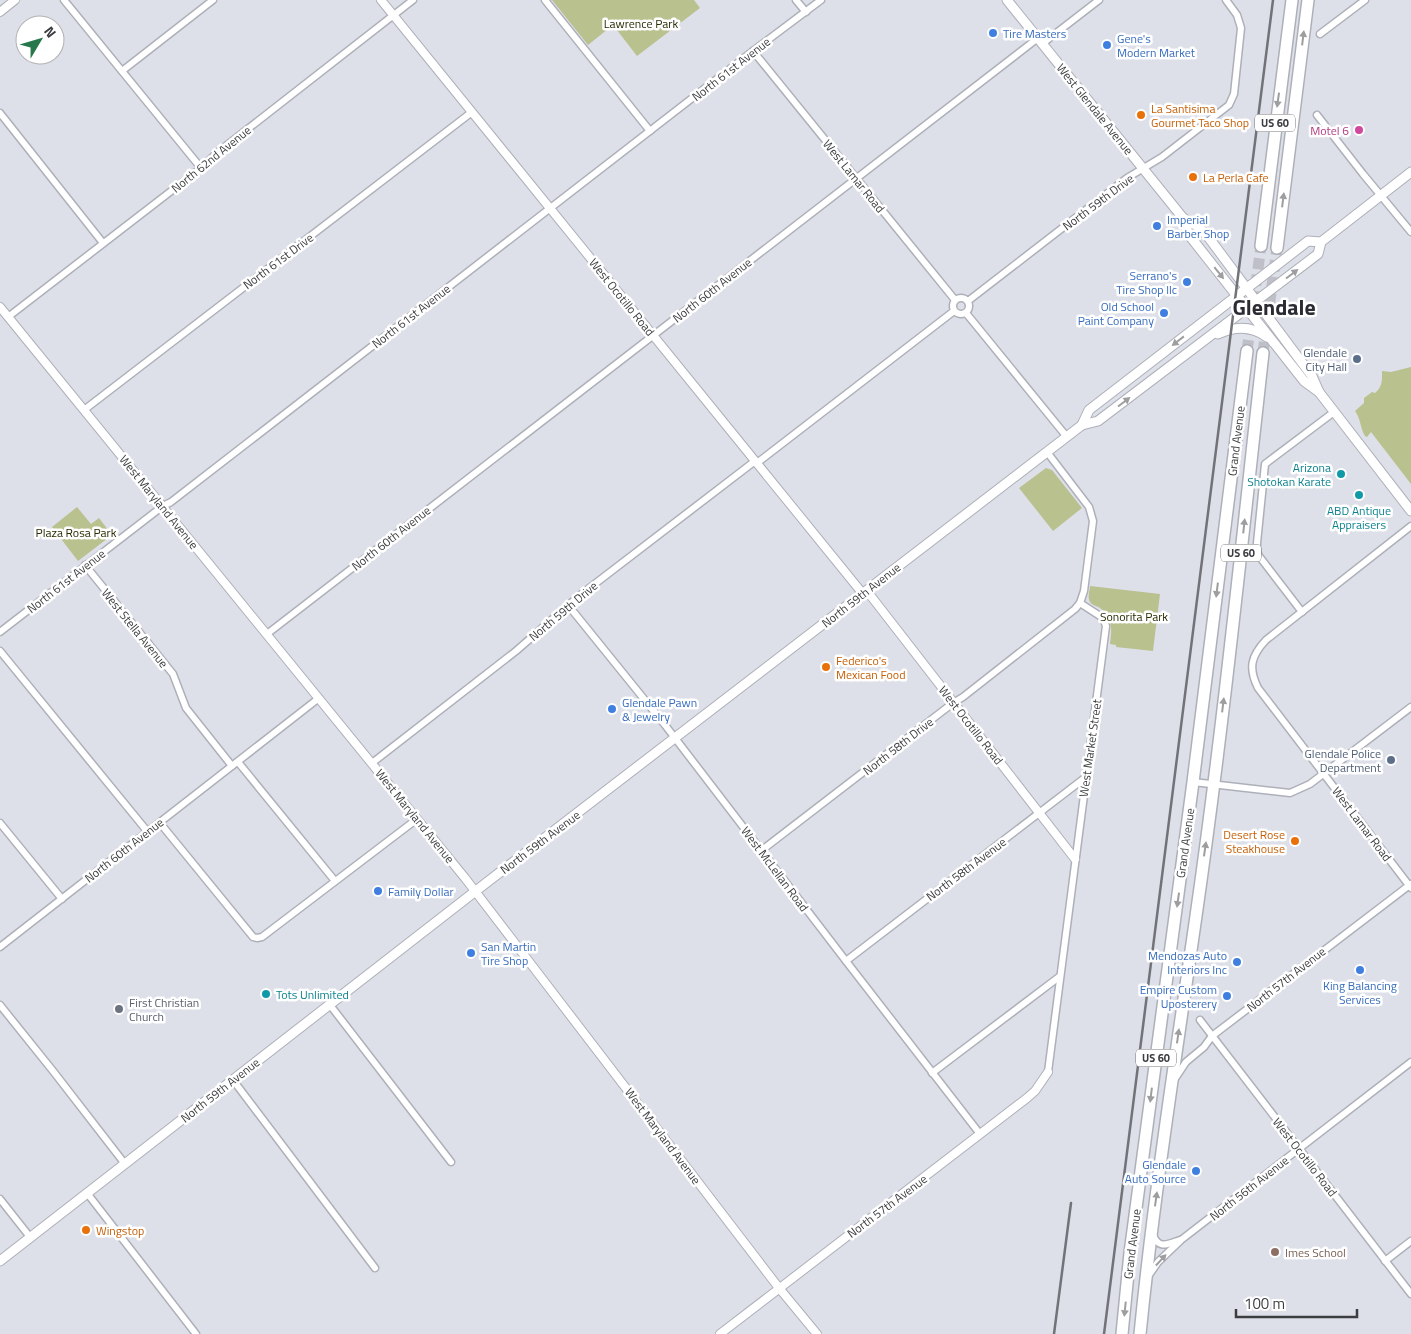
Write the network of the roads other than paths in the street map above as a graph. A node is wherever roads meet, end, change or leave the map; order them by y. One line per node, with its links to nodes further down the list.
1 (15, 0): 15 (street)
2 (64, 0): 21 (street)
3 (214, 0): 21 (street)
4 (381, 0): 17 (street, West Ocotillo Road)
5 (413, 0): 17 (street, North 62nd Avenue)
6 (544, 0): 25 (street)
7 (796, 0): 16 (street)
8 (821, 0): 16 (street, North 61st Avenue)
9 (1007, 0): 19 (main road, West Glendale Avenue)
10 (1099, 0): 19 (street, North 60th Avenue)
11 (1226, 0): 27 (street, North 59th Drive)
12 (1292, 0): 36 (highway, US 60, one-way to 36)
13 (1308, 0): 37 (highway, US 60, one-way to 13)
14 (1365, 0): 18 (street)
15 (0, 12)
16 (806, 12): 20 (street, North 61st Avenue)
17 (393, 15): 22 (street, West Ocotillo Road); 26 (street, North 62nd Avenue)
18 (1320, 34)
19 (1040, 41): 27 (main road, West Glendale Avenue); 29 (street, North 60th Avenue)
20 (753, 51): 25 (street, North 61st Avenue); 29 (street, West Lamar Road)
21 (122, 71): 26 (street)
22 (472, 112): 31 (street, West Ocotillo Road); 54 (street, North 61st Drive)
23 (0, 114): 35 (street)
24 (1317, 116): 30 (street)
25 (650, 131): 31 (street, North 61st Avenue)
26 (201, 168): 35 (street, North 62nd Avenue)
27 (1143, 168): 32 (main road, West Glendale Avenue); 41 (street, North 59th Drive)
28 (1411, 172): 30 (main road, North 59th Avenue)
29 (856, 178): 40 (street, West Lamar Road); 48 (street, North 60th Avenue)
30 (1381, 196): 33 (street); 34 (main road, North 59th Avenue)
31 (550, 208): 48 (street, West Ocotillo Road); 60 (street, North 61st Avenue)
32 (1183, 218): 38 (main road, West Glendale Avenue); 39 (main road, West Glendale Avenue, one-way to 39)
33 (1411, 232)
34 (1321, 242): 38 (main road, North 59th Avenue); 42 (main road, North 59th Avenue, one-way to 34)
35 (104, 243): 47 (street, North 62nd Avenue)
36 (1261, 246)
37 (1277, 248)
38 (1247, 288): 39 (main road, North 59th Avenue); 42 (main road, West Glendale Avenue)
39 (1236, 296): 44 (main road, West Glendale Avenue); 56 (main road, North 59th Avenue, one-way to 56)
40 (955, 300): 41 (street); 45 (street)
41 (968, 301): 46 (street)
42 (1256, 301): 44 (main road, North 59th Avenue); 53 (main road, West Glendale Avenue)
43 (0, 307): 47 (street, West Maryland Avenue)
44 (1246, 308): 49 (main road, West Glendale Avenue); 50 (main road, North 59th Avenue)
45 (954, 311): 46 (street); 59 (street, North 59th Drive)
46 (966, 313): 57 (street)
47 (8, 317): 54 (street, West Maryland Avenue)
48 (654, 336): 59 (street, West Ocotillo Road); 69 (street, North 60th Avenue)
49 (1272, 340): 50 (main road); 53 (main road, West Glendale Avenue)
50 (1194, 348): 56 (main road, North 59th Avenue, one-way to 50)
51 (1247, 351): 79 (highway, Grand Avenue / US 60, one-way to 79)
52 (1264, 353): 80 (highway, Grand Avenue / US 60, one-way to 52)
53 (1319, 392): 55 (main road, West Glendale Avenue)
54 (84, 410): 60 (street, West Maryland Avenue)
55 (1334, 412): 61 (main road, West Glendale Avenue); 67 (street)
56 (1082, 425): 57 (main road, North 59th Avenue)
57 (1067, 437): 58 (main road, North 59th Avenue)
58 (1047, 452): 64 (main road, North 59th Avenue); 65 (street)
59 (756, 462): 64 (street, West Ocotillo Road); 66 (street, North 59th Drive)
60 (163, 506): 63 (street, North 61st Avenue); 69 (street, West Maryland Avenue)
61 (1411, 511)
62 (1411, 526): 67 (street)
63 (85, 565): 68 (street, North 61st Avenue); 76 (street, West Stella Avenue)
64 (865, 592): 72 (street, West Ocotillo Road); 74 (main road, North 59th Avenue)
65 (1080, 604): 72 (street, North 58th Drive); 78 (street, West Market Street)
66 (568, 605): 74 (street, West McLellan Road); 75 (street, North 59th Drive)
67 (1302, 612): 77 (street, West Lamar Road)
68 (0, 632)
69 (267, 634): 71 (street, West Maryland Avenue)
70 (0, 652): 85 (street)
71 (319, 698): 75 (street, West Maryland Avenue); 76 (street, North 60th Avenue)
72 (954, 703): 81 (street, West Ocotillo Road); 86 (street, North 58th Drive)
73 (1411, 707): 77 (street)
74 (675, 738): 86 (street, West McLellan Road); 90 (main road, North 59th Avenue)
75 (372, 763): 82 (street, West Maryland Avenue)
76 (235, 764): 83 (street, North 60th Avenue); 88 (street, West Stella Avenue)
77 (1324, 774): 80 (street); 89 (street, West Lamar Road)
78 (1086, 778): 81 (street, North 58th Avenue); 87 (street, West Market Street)
79 (1194, 782): 80 (street); 123 (highway, Grand Avenue / US 60, one-way to 123)
80 (1214, 785): 103 (highway, Grand Avenue / US 60, one-way to 80)
81 (1039, 813): 87 (street, West Ocotillo Road); 93 (street, North 58th Avenue)
82 (416, 820): 88 (street); 90 (street, West Maryland Avenue)
83 (160, 822): 85 (street, North 60th Avenue); 88 (street)
84 (0, 823): 91 (street)
85 (147, 831): 91 (street, North 60th Avenue)
86 (762, 850): 93 (street, West McLellan Road)
87 (1075, 859): 94 (street, West Market Street)
88 (336, 881)
89 (1410, 886): 98 (street, North 57th Avenue)
90 (476, 892): 96 (main road, North 59th Avenue); 118 (street, West Maryland Avenue)
91 (62, 899): 92 (street, North 60th Avenue)
92 (0, 947)
93 (846, 961): 101 (street, West McLellan Road)
94 (1059, 977): 100 (street, West Market Street); 101 (street)
95 (0, 1005): 107 (street)
96 (330, 1005): 102 (main road, North 59th Avenue); 106 (street)
97 (1200, 1020): 98 (street, West Ocotillo Road)
98 (1212, 1036): 103 (street, North 57th Avenue); 105 (street, West Ocotillo Road)
99 (1411, 1062): 105 (street, North 56th Avenue)
100 (1048, 1072): 104 (street, North 57th Avenue)
101 (932, 1073): 104 (street, West McLellan Road)
102 (233, 1080): 107 (main road, North 59th Avenue); 116 (street)
103 (1171, 1084): 110 (highway, Grand Avenue / US 60, one-way to 103)
104 (980, 1134): 118 (street, North 57th Avenue)
105 (1299, 1149): 112 (street, North 56th Avenue); 115 (street, West Ocotillo Road)
106 (451, 1162)
107 (125, 1164): 108 (main road, North 59th Avenue)
108 (87, 1193): 111 (main road, North 59th Avenue); 120 (street)
109 (0, 1199): 111 (street)
110 (1152, 1226): 112 (street); 117 (highway, Grand Avenue / US 60)
111 (30, 1237): 114 (main road, North 59th Avenue)
112 (1181, 1240): 117 (street, North 56th Avenue, one-way to 112)
113 (1411, 1241): 115 (street)
114 (0, 1260)
115 (1385, 1261): 119 (street, West Ocotillo Road)
116 (375, 1268)
117 (1145, 1282): 124 (highway, Grand Avenue / US 60)
118 (779, 1288): 121 (street, North 57th Avenue); 122 (street, West Maryland Avenue)
119 (1411, 1294)
120 (196, 1334)
121 (720, 1334)
122 (817, 1334)
123 (1122, 1334)
124 (1140, 1334)

